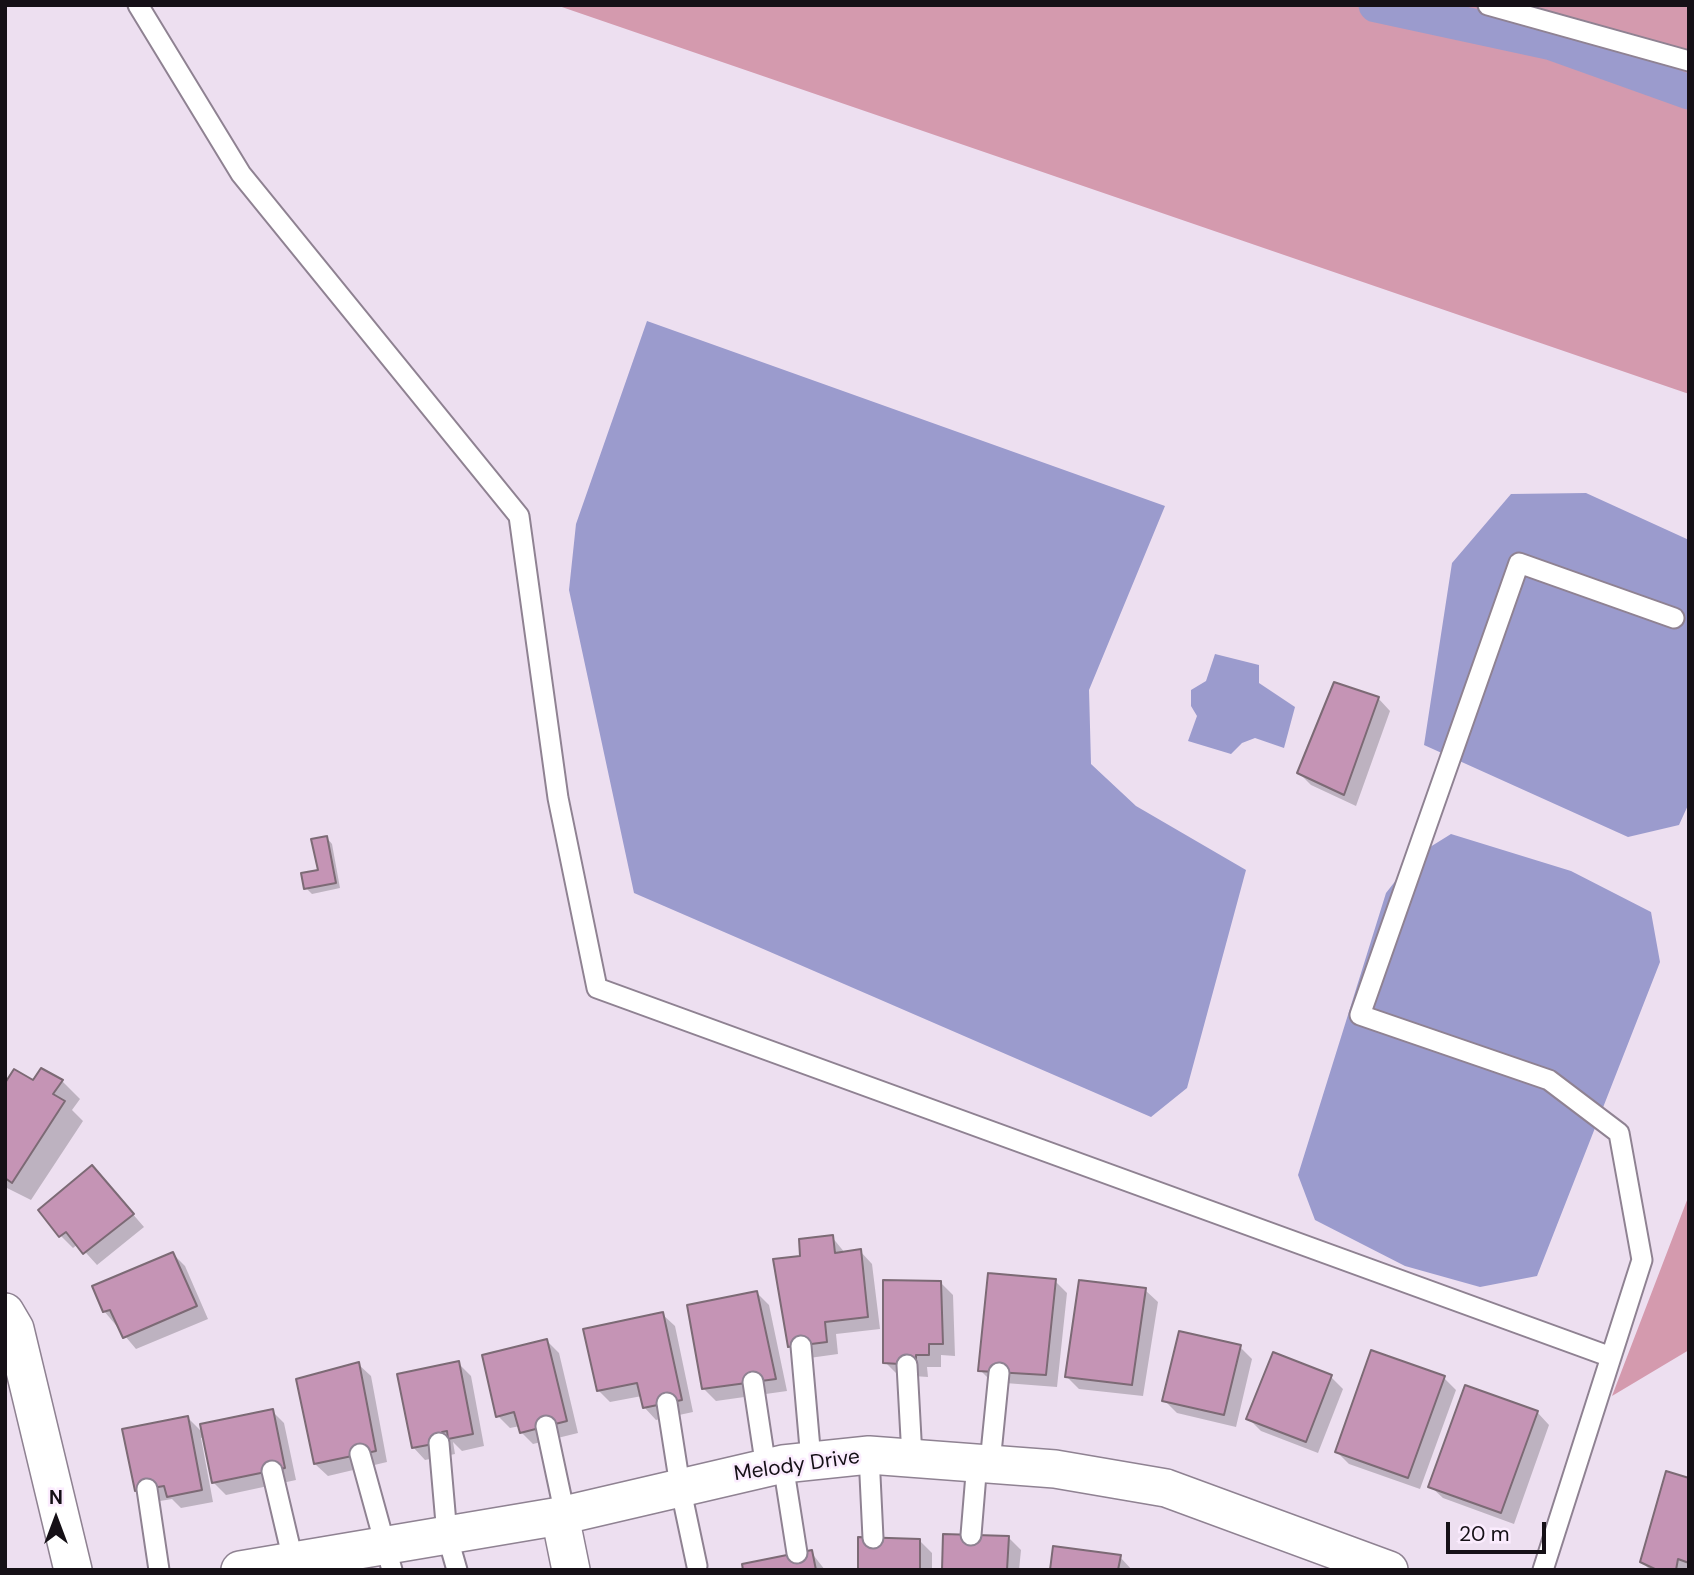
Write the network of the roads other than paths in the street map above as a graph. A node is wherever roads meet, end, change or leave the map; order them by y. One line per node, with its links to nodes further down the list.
1 (138, 5): 7 (lane)
2 (1488, 5): 3 (lane)
3 (1689, 61)
4 (1674, 618): 7 (lane)
5 (5, 1312): 30 (street)
6 (801, 1346): 18 (lane)
7 (1611, 1357): 35 (lane)
8 (907, 1365): 16 (lane)
9 (999, 1373): 17 (lane)
10 (752, 1382): 18 (lane)
11 (667, 1403): 20 (lane)
12 (546, 1426): 22 (lane)
13 (439, 1443): 23 (lane)
14 (360, 1454): 27 (lane)
15 (869, 1455): 16 (street, Melody Drive); 18 (street, Melody Drive); 25 (lane)
16 (912, 1457): 17 (street, Melody Drive)
17 (984, 1462): 24 (lane); 34 (street, Melody Drive)
18 (787, 1464): 20 (street, Melody Drive); 26 (lane)
19 (272, 1471): 29 (lane)
20 (680, 1486): 22 (street, Melody Drive); 28 (lane)
21 (147, 1489): 31 (lane)
22 (562, 1516): 23 (street, Melody Drive); 33 (street)
23 (447, 1535): 27 (street, Melody Drive); 32 (lane)
24 (971, 1535)
25 (873, 1538)
26 (797, 1553)
27 (389, 1558): 29 (street, Melody Drive)
28 (697, 1566)
29 (263, 1567)
30 (72, 1570)
31 (159, 1570)
32 (457, 1570)
33 (571, 1570)
34 (1389, 1570)
35 (1543, 1570)

